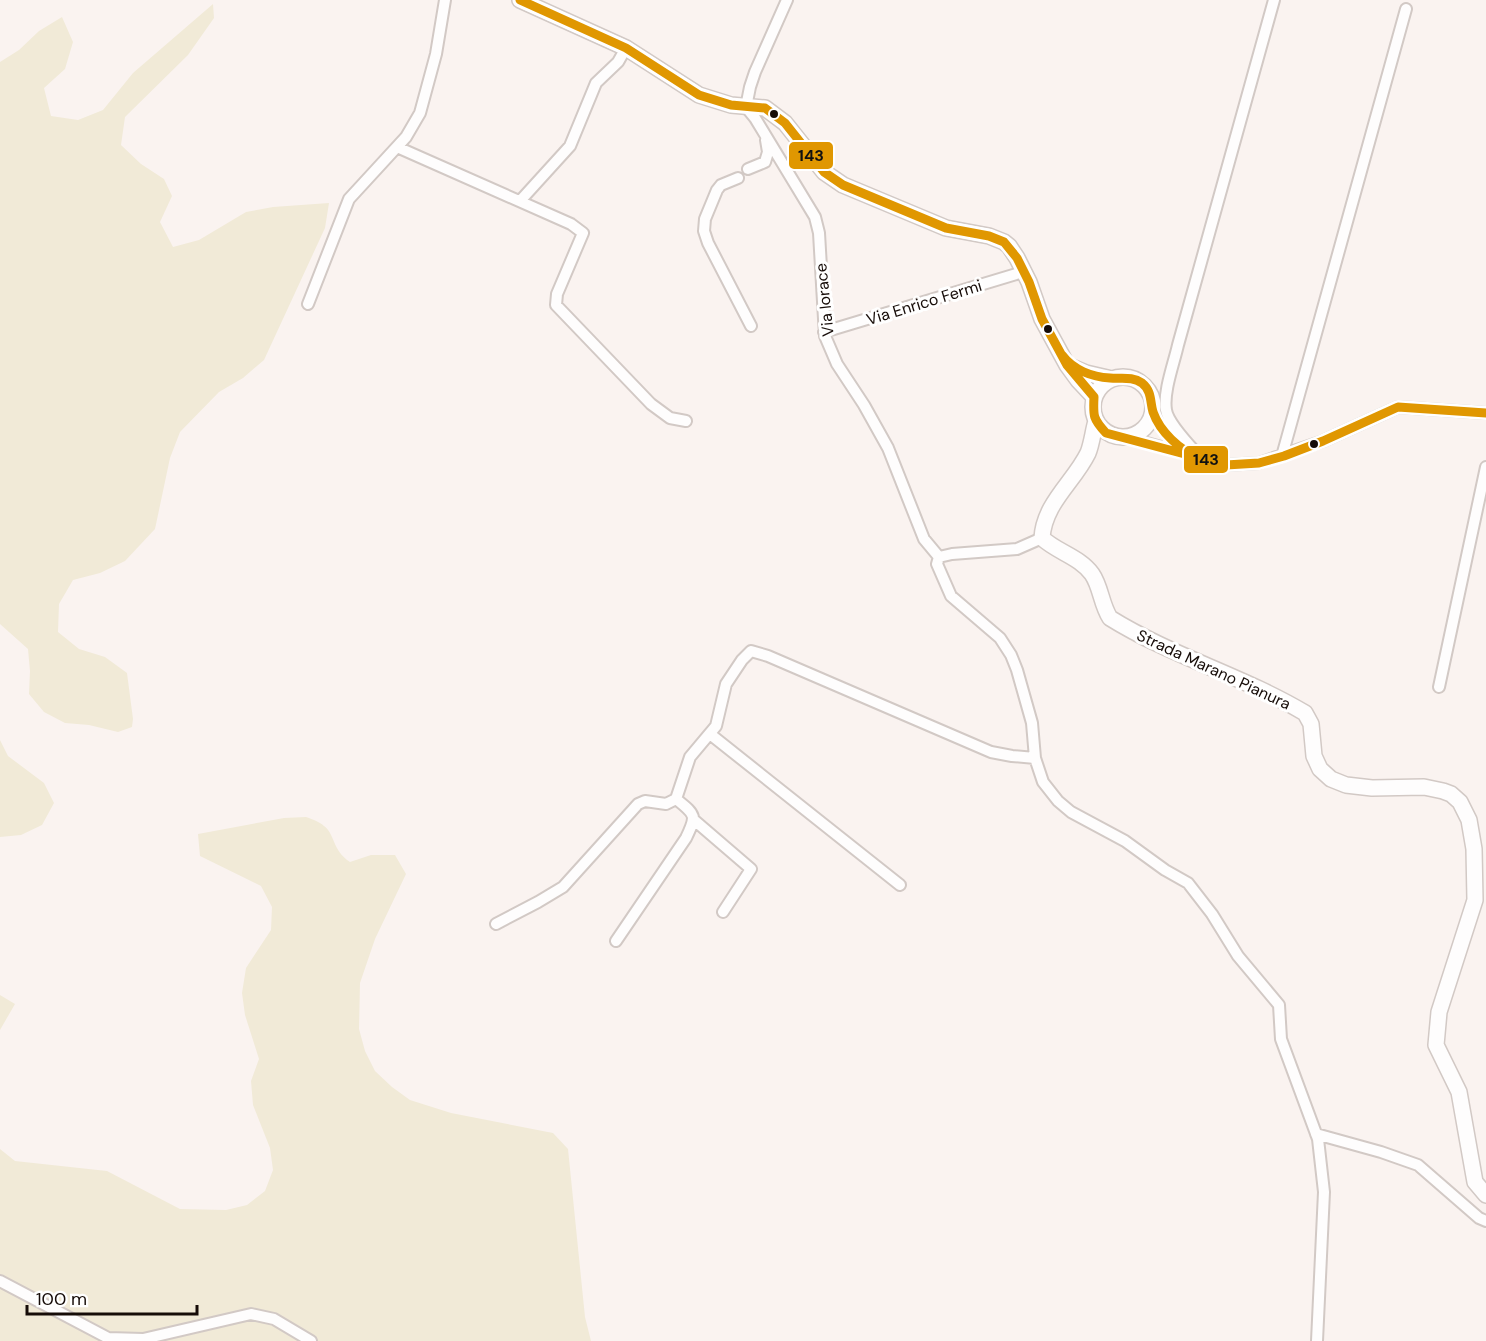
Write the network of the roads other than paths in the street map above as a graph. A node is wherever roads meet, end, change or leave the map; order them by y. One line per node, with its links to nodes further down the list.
1 (446, 0): 9 (street)
2 (520, 0): 6 (street)
3 (787, 0): 7 (street)
4 (1275, 0): 27 (street)
5 (1406, 9): 26 (street)
6 (626, 48): 7 (street); 12 (street)
7 (746, 107): 8 (street, Via Iorace); 13 (street)
8 (765, 134): 10 (street); 16 (street, Via Iorace)
9 (398, 147): 12 (street); 14 (street)
10 (748, 169)
11 (738, 178): 15 (street)
12 (520, 201): 22 (street)
13 (1023, 272): 16 (street, Via Enrico Fermi); 17 (street)
14 (308, 304)
15 (751, 326)
16 (824, 332): 30 (street, Via Iorace)
17 (1067, 365): 18 (street); 19 (street)
18 (1112, 379): 19 (street); 20 (street)
19 (1094, 397): 23 (street)
20 (1153, 412): 24 (street); 27 (street)
21 (1486, 413): 26 (street)
22 (686, 421)
23 (1096, 421): 24 (street); 25 (street)
24 (1121, 437): 25 (street); 27 (street)
25 (1088, 452): 29 (street)
26 (1282, 456): 27 (street)
27 (1196, 457)
28 (1486, 467): 31 (street)
29 (1042, 538): 30 (street); 41 (street, Strada Marano Pianura)
30 (939, 557): 33 (street)
31 (1439, 687)
32 (710, 734): 33 (street); 34 (street); 36 (street)
33 (1035, 758): 40 (street)
34 (676, 799): 35 (street); 38 (street)
35 (694, 820): 37 (street); 39 (street)
36 (900, 885)
37 (723, 912)
38 (496, 924)
39 (616, 941)
40 (1316, 1134): 42 (street); 45 (street)
41 (1486, 1195)
42 (1486, 1221)
43 (0, 1281): 44 (street)
44 (311, 1341)
45 (1317, 1341)

